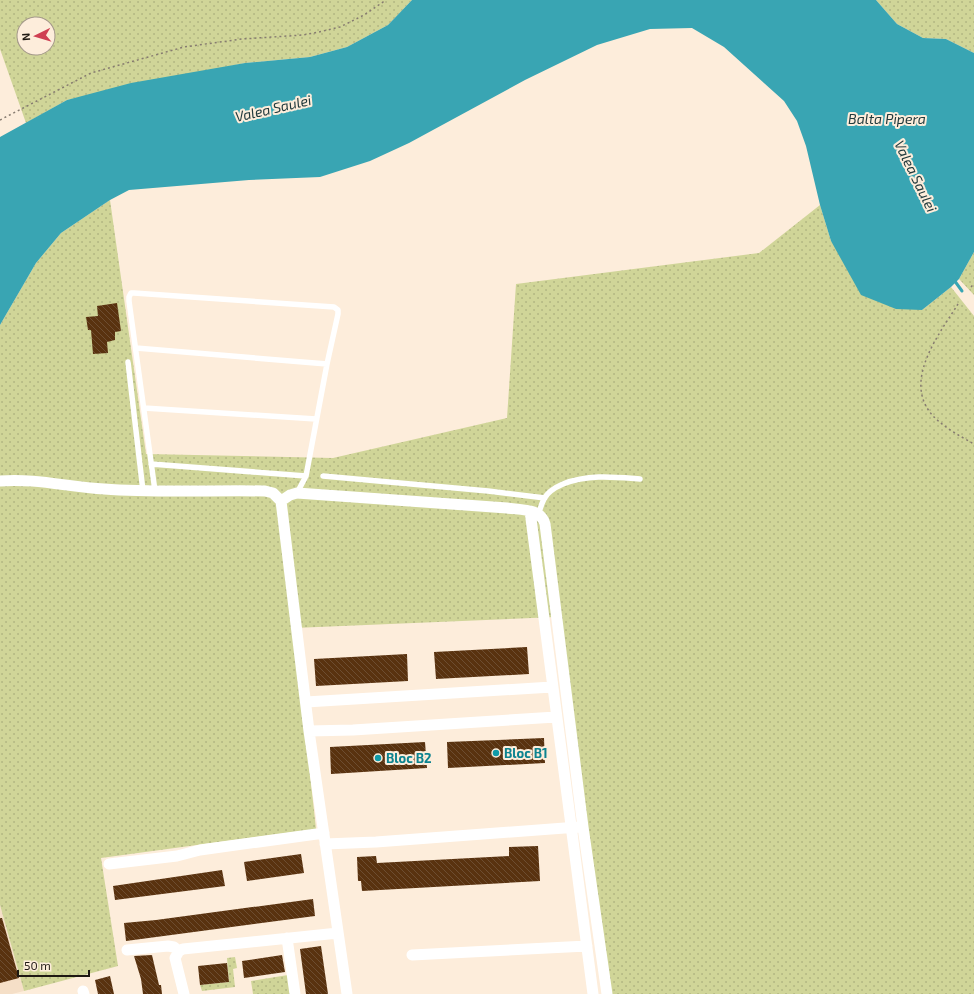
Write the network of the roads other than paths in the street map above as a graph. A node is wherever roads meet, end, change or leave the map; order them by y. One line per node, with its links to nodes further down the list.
1 (136, 348): 3 (lane); 3 (lane); 4 (lane)
2 (128, 362): 11 (lane)
3 (327, 364): 5 (lane)
4 (144, 408): 5 (lane); 6 (lane)
5 (316, 419): 7 (lane)
6 (151, 464): 7 (lane); 12 (lane)
7 (306, 476): 13 (lane)
8 (323, 476): 14 (lane)
9 (640, 479): 14 (lane)
10 (0, 481): 11 (street)
11 (143, 491): 12 (street)
12 (155, 492): 15 (street)
13 (298, 493): 15 (street); 16 (street)
14 (545, 498): 16 (lane)
15 (281, 501): 18 (street)
16 (534, 512): 17 (street); 21 (street)
17 (552, 687): 18 (street); 19 (street)
18 (306, 702): 20 (street)
19 (556, 716): 20 (street); 22 (street)
20 (309, 730): 23 (street)
21 (583, 827): 22 (street); 25 (street)
22 (571, 828): 23 (street); 26 (street)
23 (325, 839): 24 (street); 27 (street)
24 (109, 864)
25 (590, 873): 26 (street); 37 (street)
26 (577, 874): 29 (street)
27 (338, 933): 28 (street); 35 (street)
28 (287, 938): 31 (street); 34 (street)
29 (587, 946): 32 (street); 36 (street)
30 (127, 950): 31 (street)
31 (179, 951): 33 (street)
32 (412, 955)
33 (184, 994)
34 (295, 994)
35 (347, 994)
36 (593, 994)
37 (606, 994)

